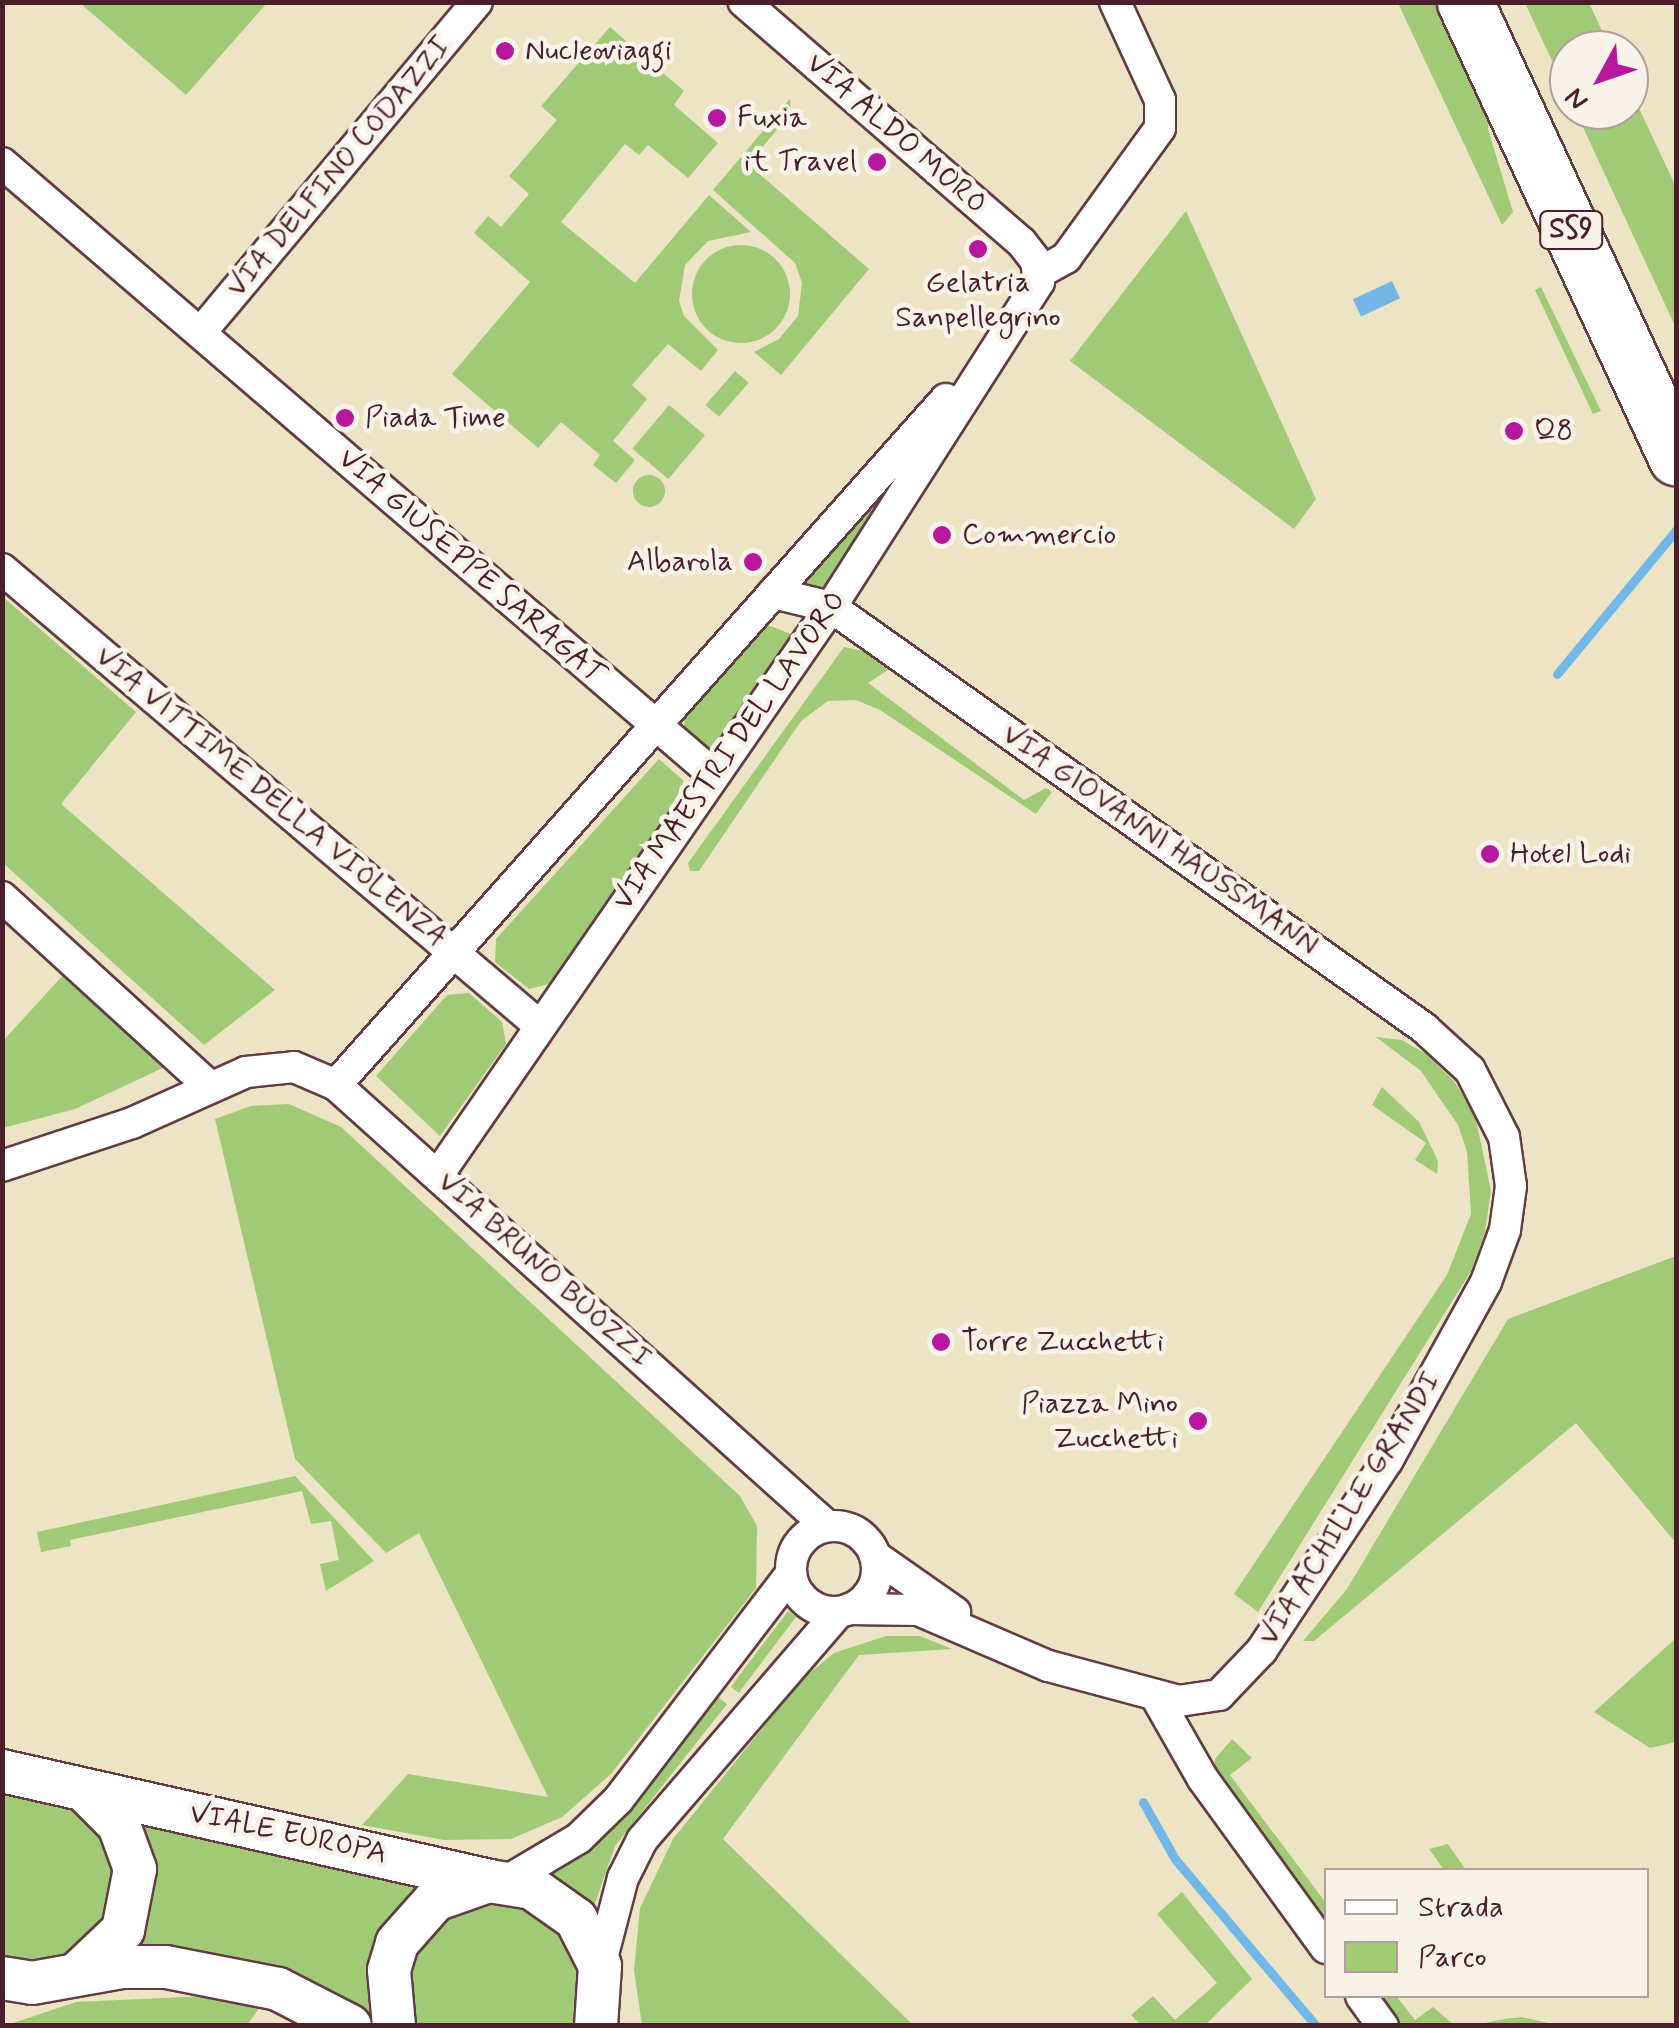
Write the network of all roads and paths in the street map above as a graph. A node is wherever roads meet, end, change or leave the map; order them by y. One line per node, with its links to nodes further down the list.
1 (476, 2): 9 (street, VIA DELFINO CODAZZI)
2 (744, 2): 7 (street, VIA ALDO MORO)
3 (1115, 2): 7 (street, VIA MAESTRI DEL LAVORO)
4 (1465, 2): 11 (highway, SS9)
5 (1504, 2): 10 (highway, SS9)
6 (2, 163): 9 (street, VIA GIUSEPPE SARAGAT)
7 (1039, 272): 8 (street, VIA MAESTRI DEL LAVORO)
8 (1014, 322): 13 (street, VIA MAESTRI DEL LAVORO); 14 (street, VIA MAESTRI DEL LAVORO)
9 (200, 332): 15 (street, VIA GIUSEPPE SARAGAT)
10 (1676, 373)
11 (1676, 457)
12 (2, 569): 18 (street, VIA VITTIME DELLA VIOLENZA)
13 (773, 594): 14 (street, VIA GIOVANNI HAUSSMANN); 15 (street, VIA MAESTRI DEL LAVORO)
14 (831, 607): 16 (street, VIA MAESTRI DEL LAVORO); 22 (street, VIA GIOVANNI HAUSSMANN)
15 (654, 726): 16 (street, VIA GIUSEPPE SARAGAT); 18 (street, VIA MAESTRI DEL LAVORO)
16 (713, 774): 19 (street, VIA MAESTRI DEL LAVORO)
17 (2, 897): 20 (street)
18 (454, 953): 19 (street, VIA VITTIME DELLA VIOLENZA); 21 (street, VIA MAESTRI DEL LAVORO)
19 (540, 1026): 24 (street, VIA MAESTRI DEL LAVORO)
20 (208, 1085): 21 (street); 23 (street)
21 (336, 1085): 24 (street, VIA BRUNO BUOZZI)
22 (1504, 1138): 31 (street, VIA ACHILLE GRANDI)
23 (2, 1166)
24 (438, 1174): 25 (street, VIA BRUNO BUOZZI)
25 (751, 1457): 26 (street, VIA BRUNO BUOZZI); 28 (street, VIA BRUNO BUOZZI)
26 (827, 1526): 27 (street); 28 (street)
27 (875, 1556): 29 (street); 30 (street)
28 (793, 1562): 29 (street); 34 (street)
29 (844, 1610): 30 (street); 39 (street)
30 (994, 1640): 31 (street)
31 (1154, 1695): 35 (street)
32 (11, 1776): 33 (street, VIALE EUROPA)
33 (86, 1792): 34 (street, VIALE EUROPA); 36 (street)
34 (497, 1882): 39 (street, VIALE EUROPA); 41 (street)
35 (1324, 1945)
36 (78, 1972): 37 (street); 40 (street)
37 (12, 1984)
38 (1363, 1998): 42 (street)
39 (604, 2004)
40 (350, 2026)
41 (394, 2026)
42 (1383, 2026)

